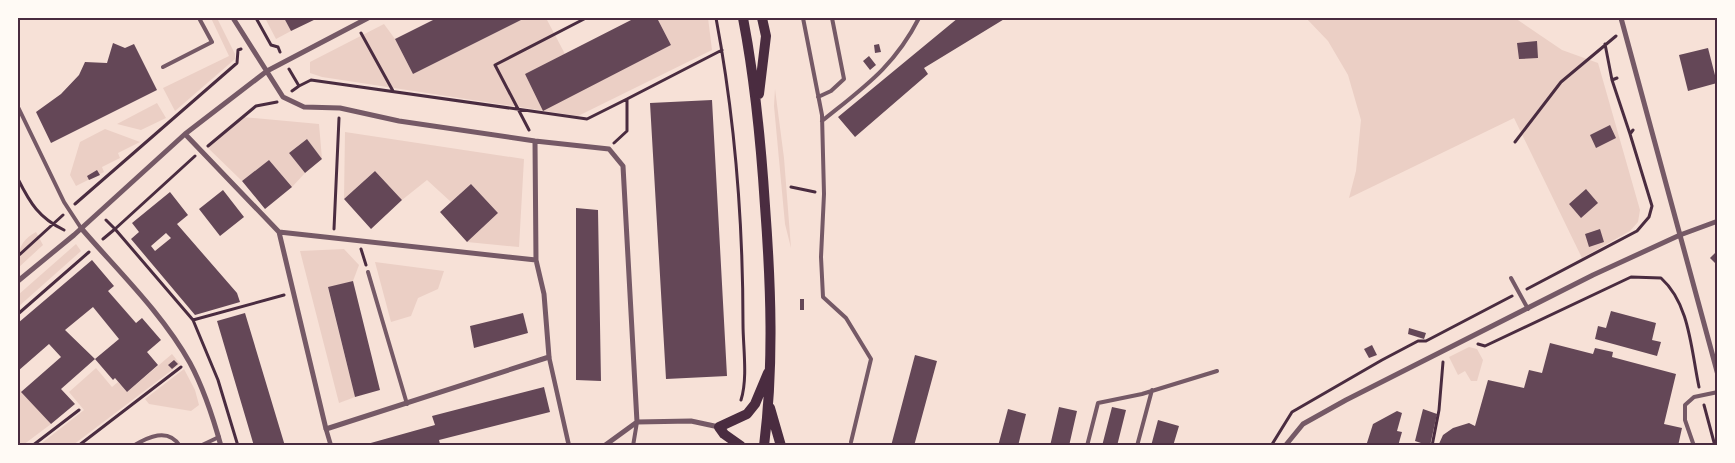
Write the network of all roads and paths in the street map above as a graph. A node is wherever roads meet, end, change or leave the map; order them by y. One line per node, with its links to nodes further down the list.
1 (200, 18): 18 (lane)
2 (233, 18): 15 (street)
3 (368, 18): 12 (street)
4 (586, 18): 30 (path)
5 (716, 18): 17 (path)
6 (743, 18): 28 (main road)
7 (762, 18): 28 (main road)
8 (803, 18): 25 (lane)
9 (832, 18): 25 (lane)
10 (919, 18): 31 (lane)
11 (1621, 18): 13 (street)
12 (356, 24): 19 (street); 23 (path)
13 (1625, 30): 16 (path); 50 (street)
14 (265, 35): 15 (path)
15 (249, 44): 19 (street); 42 (path)
16 (1605, 44): 21 (path); 36 (path)
17 (722, 50): 26 (path); 76 (path)
18 (163, 67)
19 (267, 71): 24 (street); 33 (street)
20 (1617, 78): 21 (path)
21 (1612, 80): 34 (path)
22 (299, 86): 23 (path)
23 (393, 92): 30 (path)
24 (283, 97): 29 (street); 38 (path)
25 (818, 97): 31 (lane)
26 (627, 99): 30 (path); 37 (path)
27 (18, 107): 42 (lane)
28 (757, 107): 69 (main road)
29 (340, 108): 35 (street); 51 (path)
30 (518, 109): 35 (path)
31 (822, 121): 41 (lane)
32 (1633, 130): 34 (path)
33 (185, 134): 38 (street); 43 (street)
34 (1630, 134): 61 (path)
35 (535, 141): 37 (street); 56 (street)
36 (1515, 142)
37 (608, 148): 79 (street)
38 (201, 151): 47 (path); 48 (street)
39 (18, 179): 45 (path)
40 (791, 187): 41 (path)
41 (824, 194): 83 (lane)
42 (69, 209): 45 (path); 46 (lane)
43 (98, 213): 46 (street); 47 (path)
44 (1718, 221): 50 (street)
45 (52, 224): 49 (path); 55 (path)
46 (81, 228): 49 (street); 53 (street)
47 (115, 229): 53 (path); 64 (path)
48 (279, 232): 51 (street); 60 (street)
49 (74, 235): 54 (path); 59 (street)
50 (1680, 235): 62 (street); 71 (street)
51 (334, 237): 52 (street)
52 (358, 239): 56 (street); 57 (path)
53 (96, 246): 54 (path); 67 (street)
54 (89, 252): 63 (path)
55 (18, 256)
56 (536, 260): 66 (street)
57 (368, 272): 77 (lane)
58 (1511, 278): 61 (lane)
59 (18, 281)
60 (294, 292): 64 (path); 81 (street)
61 (1519, 292): 62 (lane); 100 (path)
62 (1528, 309): 101 (street)
63 (18, 314)
64 (193, 320): 90 (path)
65 (1472, 344): 74 (path)
66 (549, 357): 77 (street); 92 (street)
67 (189, 361): 82 (street); 85 (path)
68 (1435, 364): 102 (path)
69 (771, 367): 75 (main road); 80 (main road)
70 (1217, 371): 72 (lane)
71 (1718, 375)
72 (1152, 390): 98 (lane); 99 (lane)
73 (1718, 392): 74 (lane)
74 (1701, 396): 103 (lane); 104 (path)
75 (768, 400): 96 (main road); 97 (main road)
76 (739, 403)
77 (407, 404): 81 (street)
78 (79, 410): 84 (path)
79 (637, 422): 80 (street); 93 (street); 94 (lane)
80 (719, 427): 95 (main road)
81 (326, 429): 91 (street)
82 (218, 437): 88 (lane); 89 (street)
83 (852, 442)
84 (32, 446)
85 (78, 446)
86 (133, 446): 87 (lane)
87 (180, 446)
88 (200, 446)
89 (221, 446)
90 (238, 446)
91 (331, 446)
92 (569, 446)
93 (604, 446)
94 (633, 446)
95 (740, 446)
96 (764, 446)
97 (781, 446)
98 (1086, 446)
99 (1137, 446)
100 (1270, 446)
101 (1285, 446)
102 (1432, 446)
103 (1694, 446)
104 (1714, 446)

